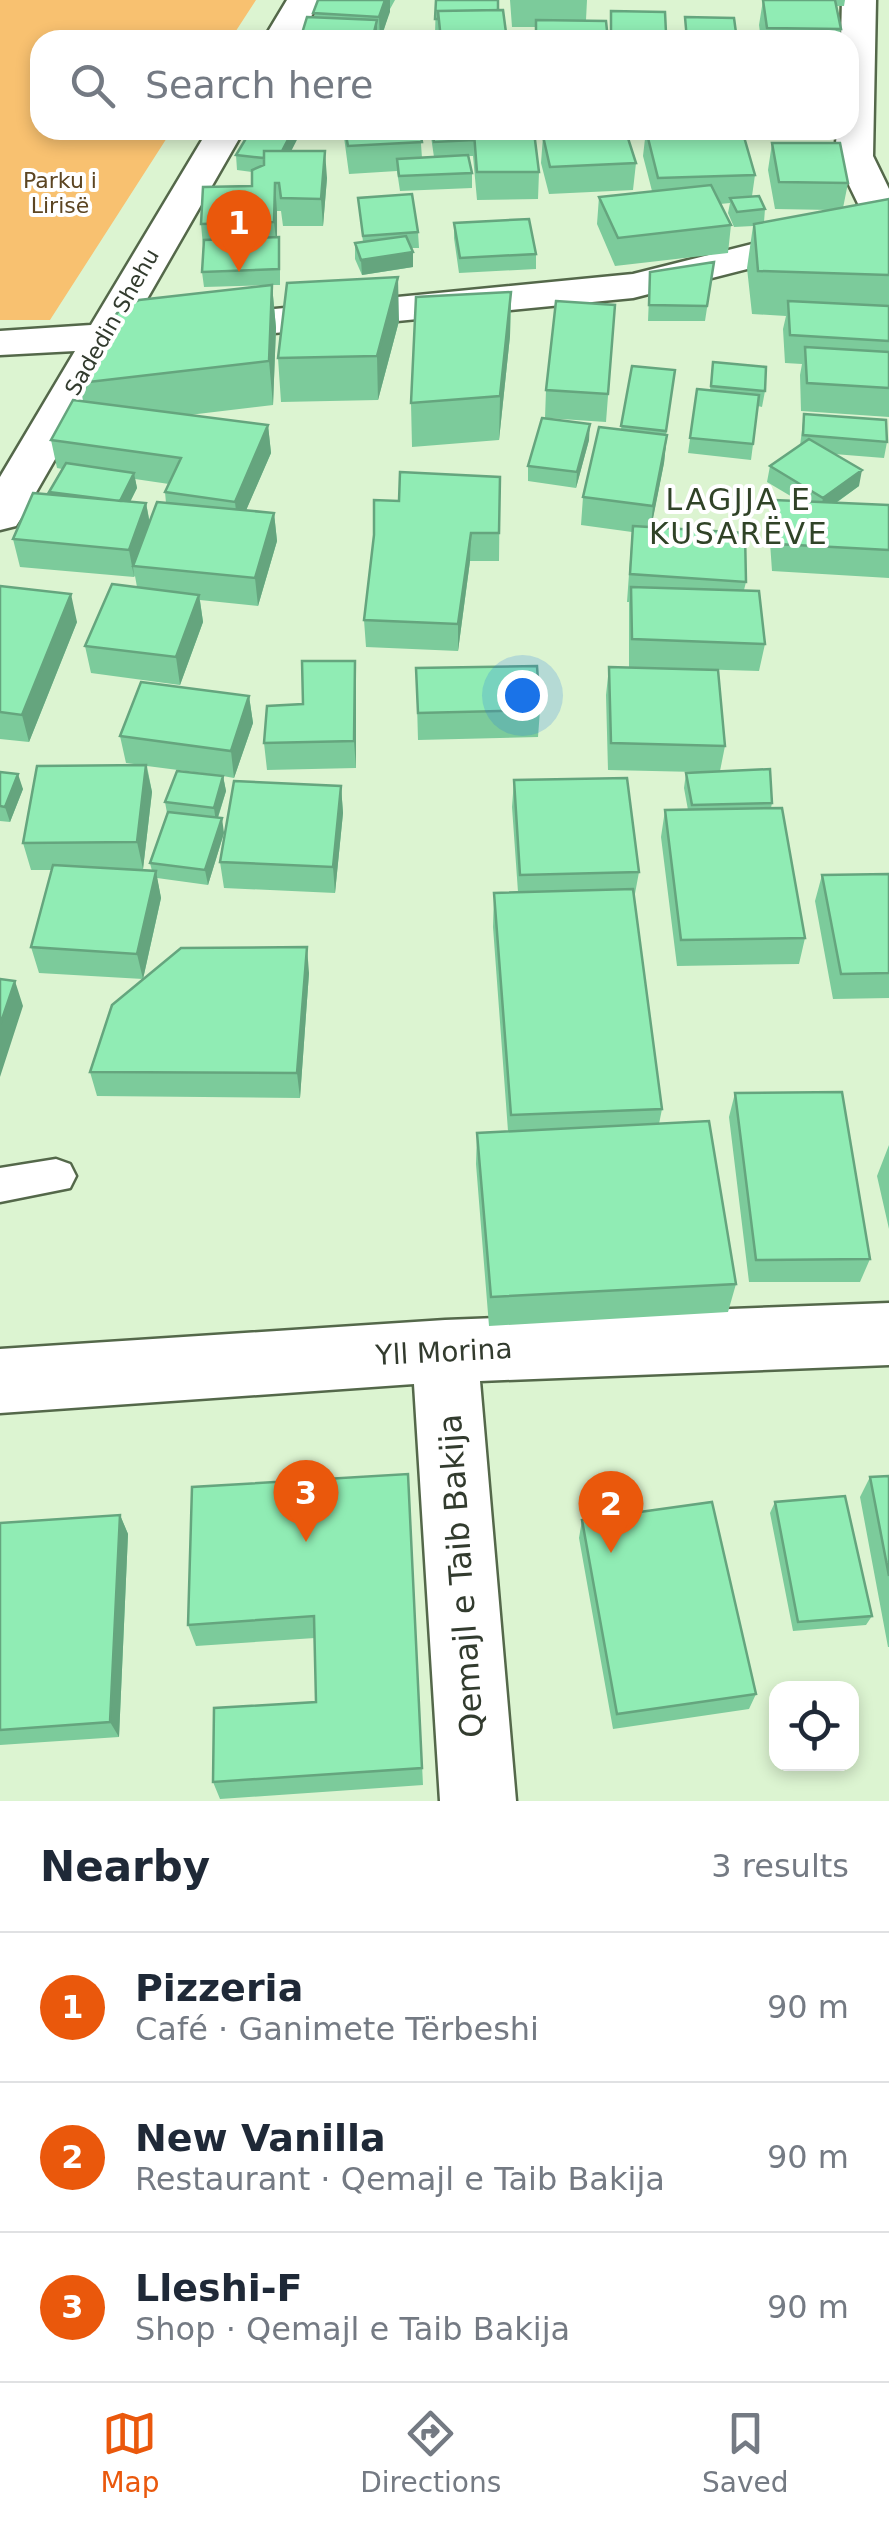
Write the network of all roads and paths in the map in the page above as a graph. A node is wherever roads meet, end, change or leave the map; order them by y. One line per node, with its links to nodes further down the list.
1 (304, 0): 3 (street)
2 (859, 0): 4 (street)
3 (286, 30)
4 (858, 30)
5 (220, 140): 8 (street, Sadedin Shehu)
6 (855, 140): 7 (street)
7 (887, 221): 8 (street)
8 (102, 337): 9 (street); 10 (street, Sadedin Shehu)
9 (0, 343)
10 (0, 515)
11 (56, 1176): 12 (lane)
12 (0, 1185)
13 (889, 1334): 14 (street, Yll Morina)
14 (445, 1350): 15 (street, Yll Morina); 16 (street, Qemajl e Taib Bakija)
15 (0, 1381)
16 (478, 1801)

